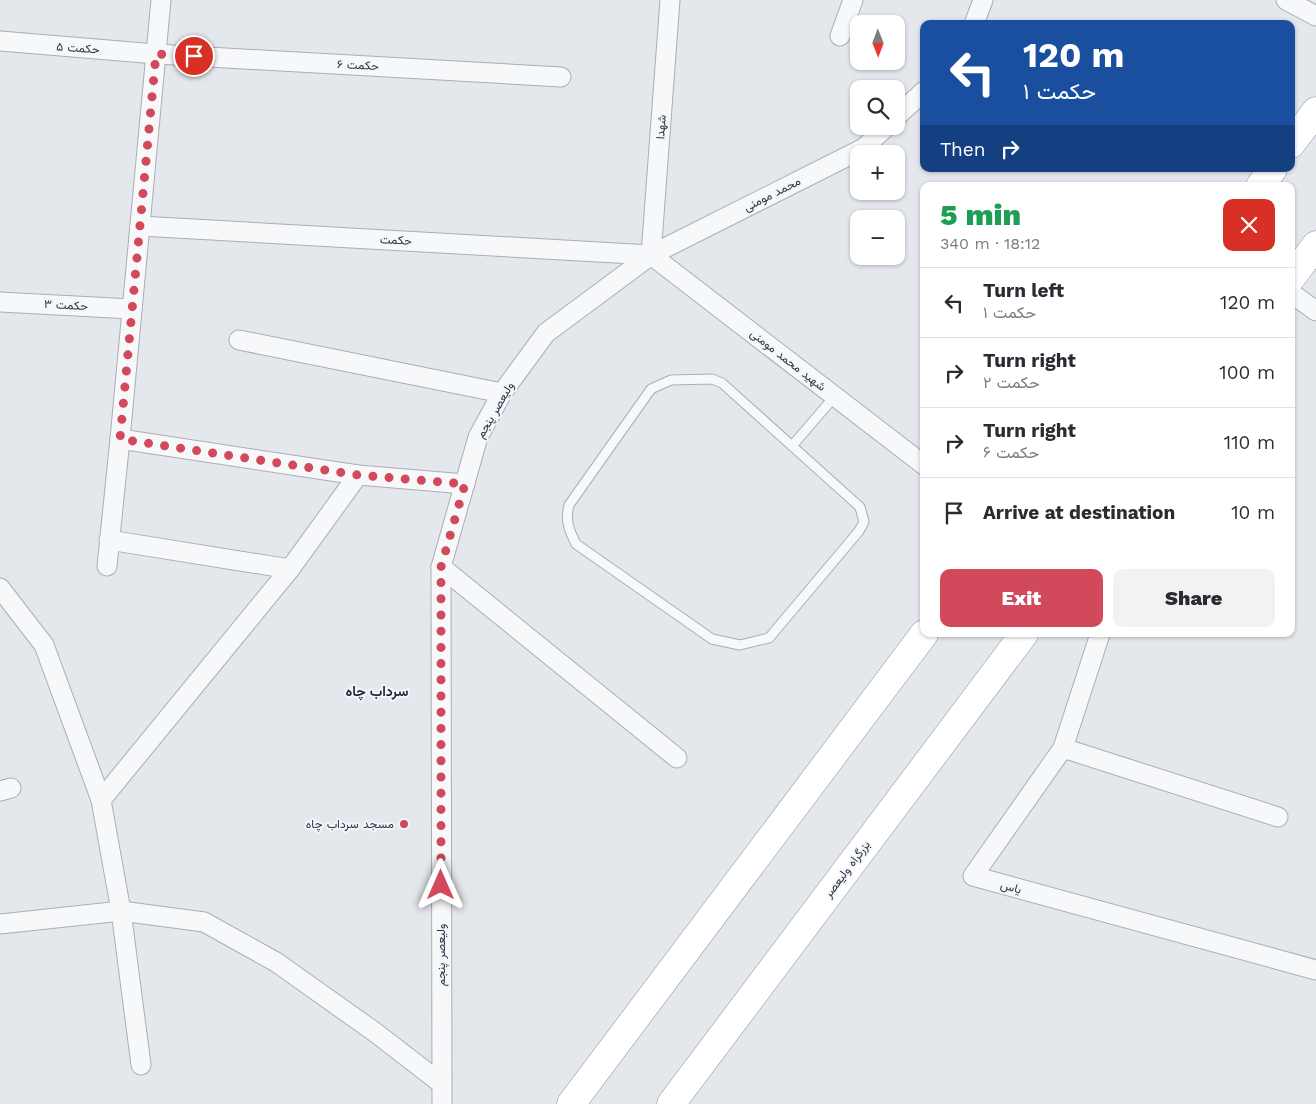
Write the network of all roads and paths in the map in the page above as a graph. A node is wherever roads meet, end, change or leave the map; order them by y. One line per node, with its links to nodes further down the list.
1 (161, 0): 10 (street)
2 (670, 0): 21 (street, شهدا)
3 (853, 0): 8 (street)
4 (983, 0): 7 (street)
5 (1286, 0): 6 (street)
6 (1316, 16)
7 (976, 20)
8 (840, 36)
9 (0, 42): 10 (street, حکمت ۵)
10 (156, 54): 11 (street, حکمت ۶); 19 (street)
11 (561, 77)
12 (920, 95): 13 (street)
13 (905, 109)
14 (1316, 111): 16 (highway)
15 (878, 135): 21 (street, محمد مومنی)
16 (1295, 139)
17 (1271, 172): 18 (highway)
18 (1263, 182)
19 (140, 226): 21 (street, حکمت); 25 (street)
20 (1316, 245): 22 (highway)
21 (652, 255): 28 (street, ولیعصر پنجم); 29 (street, شهید محمد مومنی)
22 (1295, 276)
23 (1295, 284): 26 (street)
24 (0, 302): 25 (street, حکمت ۳)
25 (132, 309): 30 (street)
26 (1316, 311)
27 (239, 340): 28 (street)
28 (502, 393): 34 (street, ولیعصر پنجم)
29 (835, 396): 31 (lane); 32 (street, شهید محمد مومنی)
30 (120, 439): 33 (street); 35 (street)
31 (792, 446): 31 (lane)
32 (920, 462)
33 (358, 475): 34 (street); 38 (street)
34 (465, 484): 37 (street, ولیعصر پنجم)
35 (109, 540): 36 (street); 38 (street)
36 (107, 566)
37 (441, 567): 44 (street); 51 (street, ولیعصر پنجم)
38 (290, 569): 45 (street)
39 (0, 588): 45 (street)
40 (922, 637): 53 (highway)
41 (1022, 637): 54 (highway, بزرگراه ولیعصر)
42 (1099, 637): 43 (street, یاس)
43 (1062, 748): 46 (street); 49 (street, یاس)
44 (677, 758)
45 (101, 800): 47 (street)
46 (1278, 817)
47 (121, 911): 48 (street); 50 (street); 51 (street)
48 (0, 924)
49 (1316, 970)
50 (141, 1065)
51 (442, 1084): 52 (street, ولیعصر پنجم)
52 (442, 1104)
53 (571, 1104)
54 (671, 1104)

